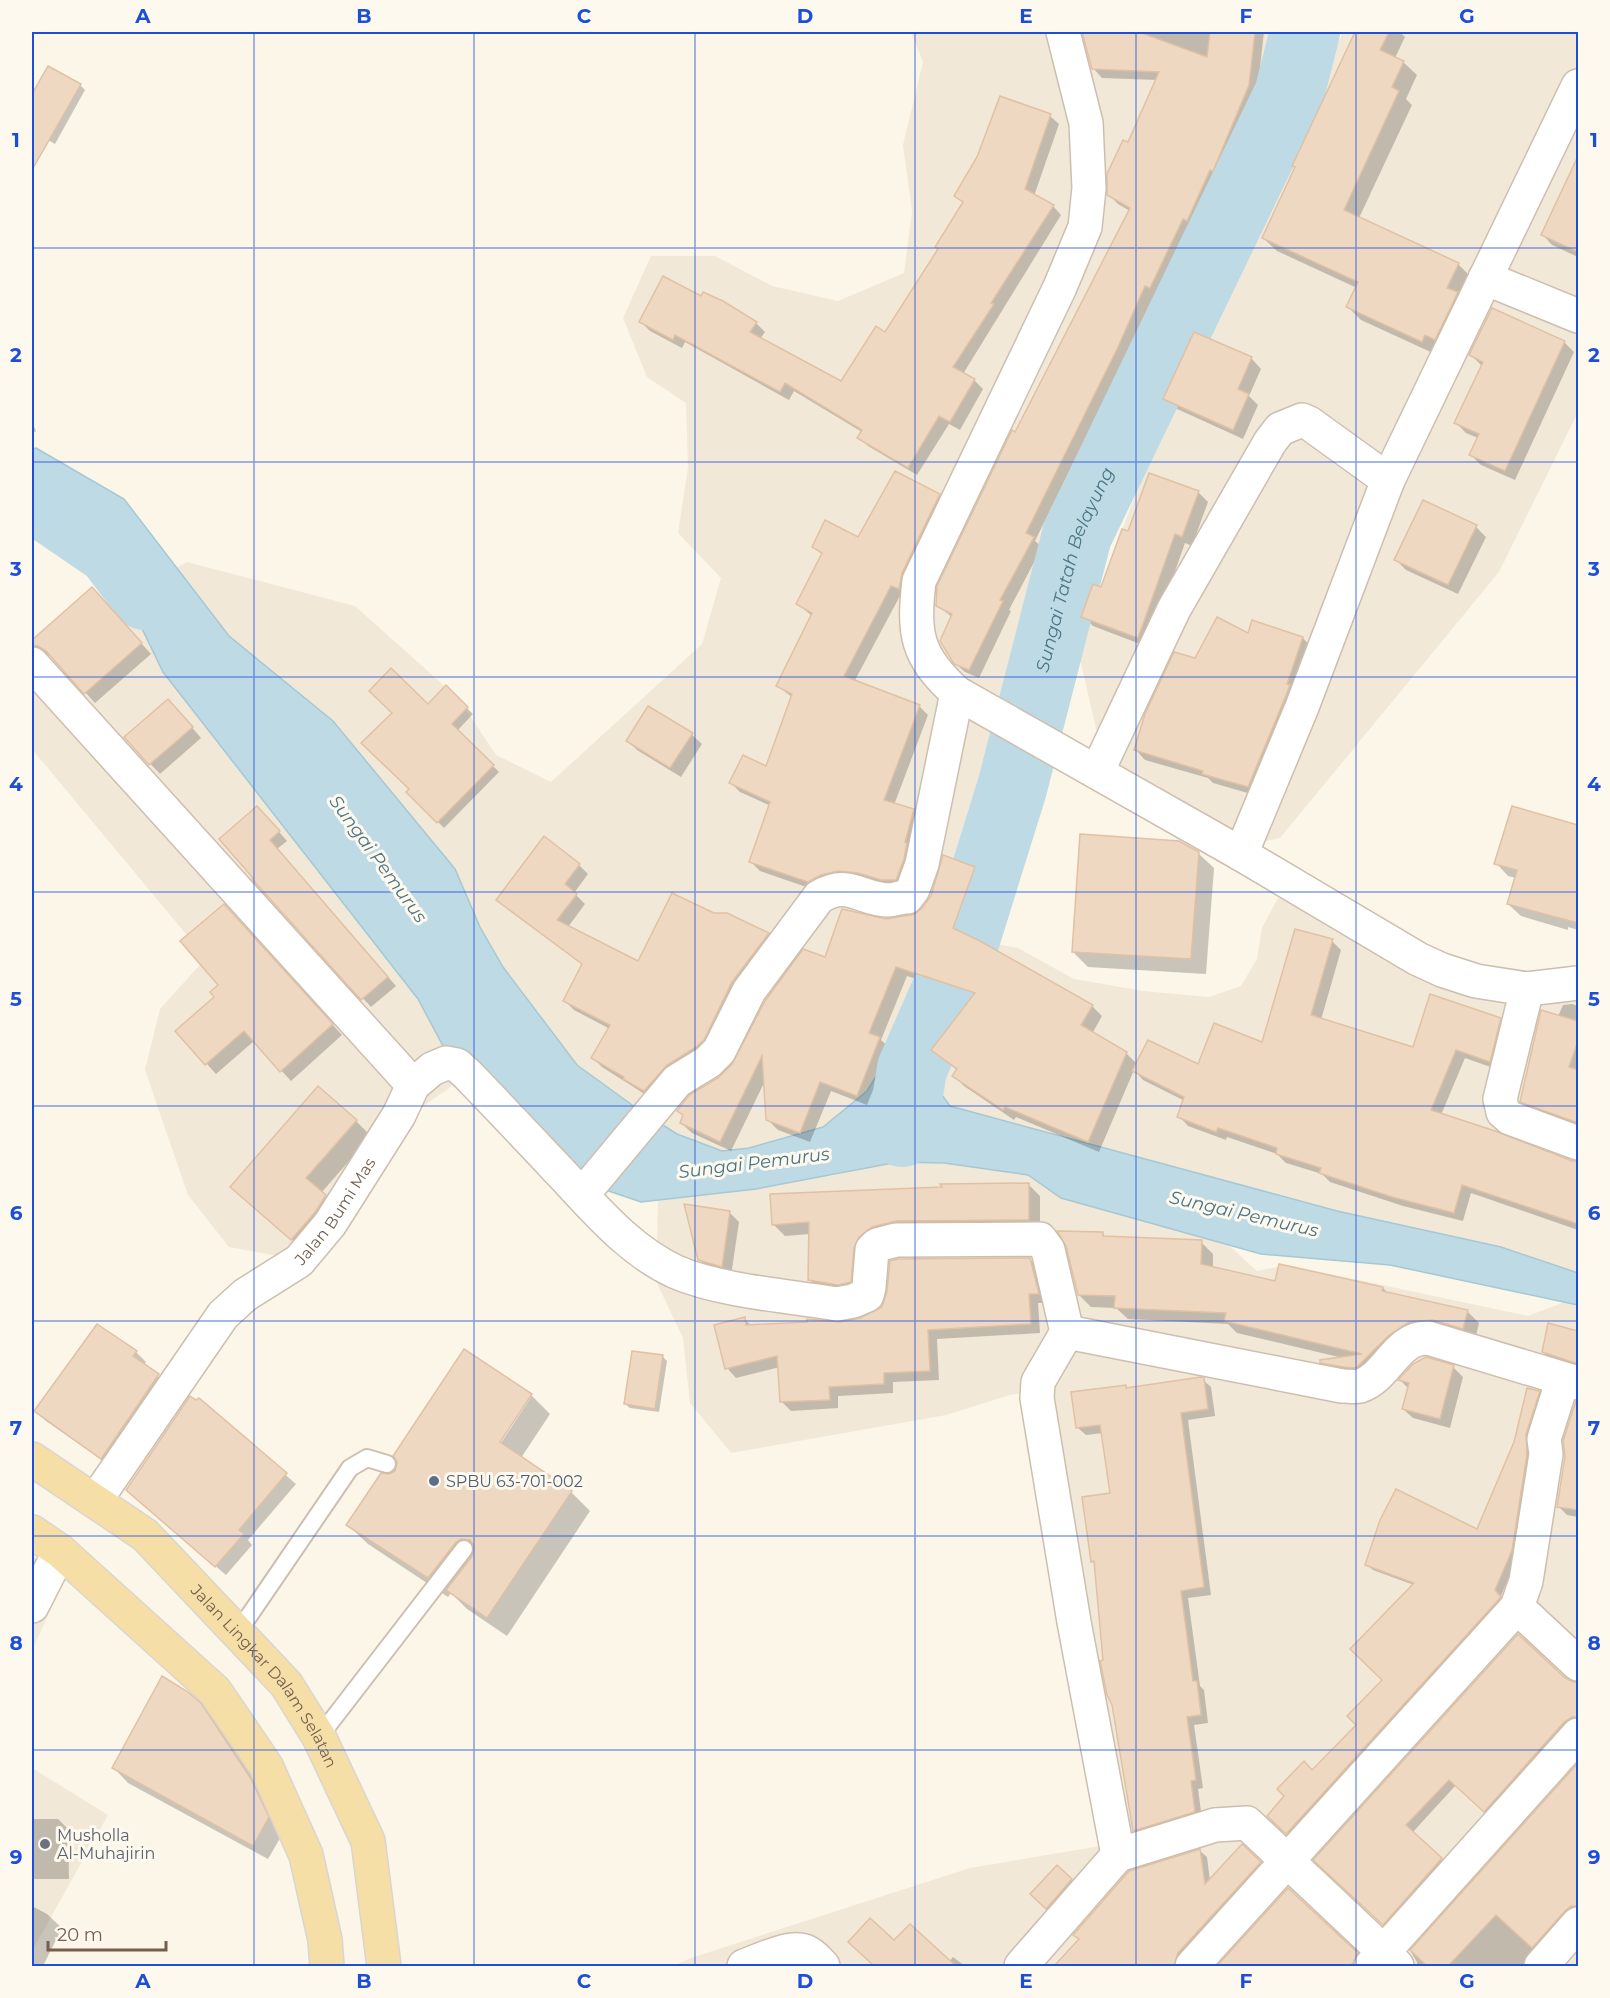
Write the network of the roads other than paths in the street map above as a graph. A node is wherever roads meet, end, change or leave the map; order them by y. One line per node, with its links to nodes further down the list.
1 (1063, 32): 7 (street)
2 (1578, 86): 3 (street)
3 (1485, 278): 4 (street); 5 (street)
4 (1578, 316)
5 (1388, 480): 8 (street); 9 (street)
6 (32, 663): 12 (street)
7 (965, 697): 8 (street); 14 (street)
8 (1097, 772): 9 (street)
9 (1241, 854): 11 (street)
10 (1578, 983): 11 (street)
11 (1527, 989): 13 (street)
12 (413, 1085): 14 (street, Jalan Bumi Mas); 19 (street, Jalan Bumi Mas)
13 (1578, 1143)
14 (586, 1190): 15 (street)
15 (1067, 1332): 16 (street); 29 (street)
16 (1571, 1381): 24 (street)
17 (32, 1459): 19 (main road, Jalan Lingkar Dalam Selatan)
18 (387, 1464): 25 (lane)
19 (95, 1501): 25 (main road, Jalan Lingkar Dalam Selatan)
20 (32, 1532): 22 (main road)
21 (464, 1549): 28 (lane)
22 (60, 1551): 23 (street); 33 (main road)
23 (32, 1606)
24 (1517, 1607): 26 (street); 30 (street)
25 (238, 1632): 28 (main road, Jalan Lingkar Dalam Selatan)
26 (1578, 1664)
27 (1578, 1735): 32 (street)
28 (319, 1737): 34 (main road, Jalan Lingkar Dalam Selatan)
29 (1118, 1855): 30 (street); 37 (street)
30 (1287, 1862): 32 (street); 38 (street)
31 (1578, 1924): 39 (street)
32 (1384, 1962)
33 (327, 1966)
34 (384, 1966)
35 (744, 1966): 36 (street)
36 (823, 1966)
37 (1021, 1966)
38 (1192, 1966)
39 (1540, 1966)

